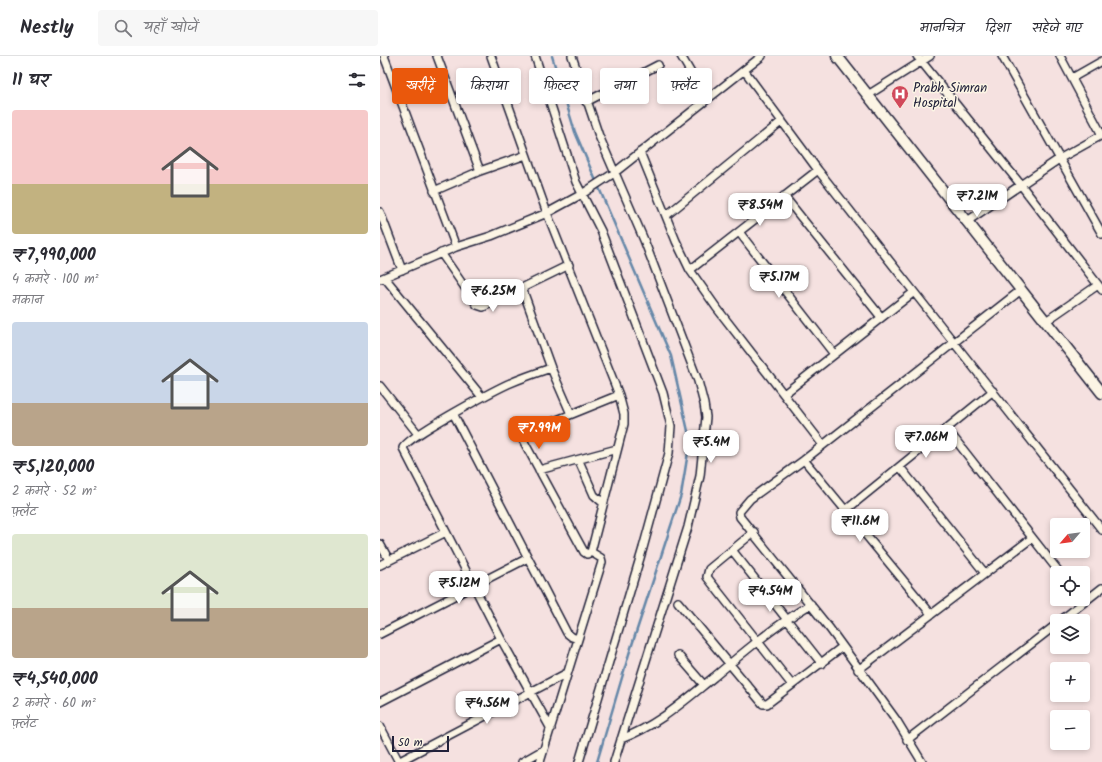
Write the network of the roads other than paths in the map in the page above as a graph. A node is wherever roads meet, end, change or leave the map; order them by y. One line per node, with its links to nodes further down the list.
1 (384, 56): 31 (street)
2 (437, 56): 28 (street)
3 (491, 56): 25 (street)
4 (535, 56): 32 (street)
5 (572, 56): 15 (street)
6 (681, 56): 16 (street)
7 (762, 56): 17 (street)
8 (837, 56): 19 (main road)
9 (930, 56): 12 (street)
10 (1002, 56): 26 (street)
11 (1060, 56): 18 (street)
12 (919, 59): 19 (street); 30 (street)
13 (1102, 61): 18 (street)
14 (658, 65): 20 (street)
15 (576, 68)
16 (688, 68)
17 (744, 70): 22 (street); 24 (street)
18 (1072, 78): 23 (street)
19 (868, 95): 37 (main road)
20 (592, 99)
21 (587, 104): 29 (street)
22 (782, 121): 27 (street); 36 (street)
23 (1102, 135): 26 (street)
24 (640, 152): 29 (street); 36 (street)
25 (526, 155): 28 (street); 35 (street)
26 (1059, 159): 30 (street); 39 (street)
27 (818, 170): 33 (street); 49 (street)
28 (480, 171): 31 (street)
29 (612, 174): 32 (street); 111 (street)
30 (1021, 185): 37 (street); 47 (street)
31 (434, 191): 40 (street)
32 (584, 193): 35 (street); 117 (street)
33 (784, 196): 38 (street); 50 (street)
34 (380, 212): 43 (street)
35 (547, 213): 40 (street); 42 (street)
36 (667, 215): 44 (street)
37 (966, 222): 48 (main road)
38 (739, 232): 44 (street); 53 (street)
39 (1102, 234)
40 (456, 247): 41 (street)
41 (442, 254): 43 (street); 46 (street)
42 (569, 265): 46 (street); 59 (street)
43 (402, 270): 45 (street)
44 (690, 270): 58 (street)
45 (382, 278): 60 (street)
46 (522, 288): 54 (street)
47 (1100, 288): 51 (street)
48 (1021, 290): 51 (main road); 52 (street)
49 (914, 292): 50 (street); 52 (street)
50 (881, 317): 53 (street)
51 (1046, 321): 57 (main road)
52 (954, 342): 56 (street); 65 (street)
53 (834, 354): 58 (street)
54 (551, 368): 60 (street); 61 (street)
55 (380, 386): 64 (street)
56 (993, 391): 63 (street); 73 (street)
57 (1102, 393)
58 (784, 394): 65 (street)
59 (619, 395): 61 (street); 66 (street)
60 (482, 397): 62 (street)
61 (571, 414): 70 (street)
62 (454, 415): 64 (street); 80 (street)
63 (947, 429): 69 (street); 76 (street)
64 (418, 434): 74 (street)
65 (823, 445): 67 (street)
66 (617, 449): 68 (street); 71 (street)
67 (804, 460): 72 (street); 75 (street)
68 (579, 461): 70 (street); 71 (street)
69 (900, 467): 72 (street); 84 (street)
70 (539, 470): 79 (street)
71 (603, 503): 79 (street)
72 (846, 510): 91 (street)
73 (1102, 530)
74 (446, 532): 81 (street); 85 (street)
75 (754, 532): 78 (street); 89 (street)
76 (1032, 538): 83 (street); 84 (street)
77 (380, 544): 81 (street)
78 (732, 550): 93 (street); 98 (street)
79 (591, 552): 97 (street)
80 (528, 558): 85 (street); 97 (street)
81 (389, 560): 82 (street)
82 (380, 565)
83 (1054, 566)
84 (984, 572): 91 (street)
85 (474, 586): 95 (street); 96 (street)
86 (1102, 588): 87 (street)
87 (1090, 596)
88 (678, 602): 101 (street)
89 (811, 604): 93 (street); 99 (street)
90 (1076, 606): 92 (street)
91 (931, 614): 103 (street)
92 (1068, 614)
93 (786, 619): 98 (street); 102 (street)
94 (1050, 629): 112 (street)
95 (380, 634)
96 (501, 639): 107 (street); 108 (street)
97 (578, 639): 104 (street)
98 (756, 642): 101 (street); 106 (street)
99 (842, 647): 102 (street); 103 (street)
100 (678, 655): 105 (street)
101 (729, 664): 105 (street); 106 (street)
102 (822, 664): 106 (street)
103 (858, 670): 112 (street)
104 (567, 673): 107 (street); 110 (street)
105 (704, 685): 111 (street)
106 (792, 685)
107 (529, 692): 110 (street); 114 (street)
108 (380, 702)
109 (380, 726): 114 (street)
110 (551, 729): 113 (street)
111 (621, 739): 118 (street)
112 (907, 740): 119 (street)
113 (543, 750): 115 (street); 116 (street)
114 (399, 762)
115 (522, 762)
116 (540, 762)
117 (579, 762)
118 (614, 762)
119 (922, 762)

